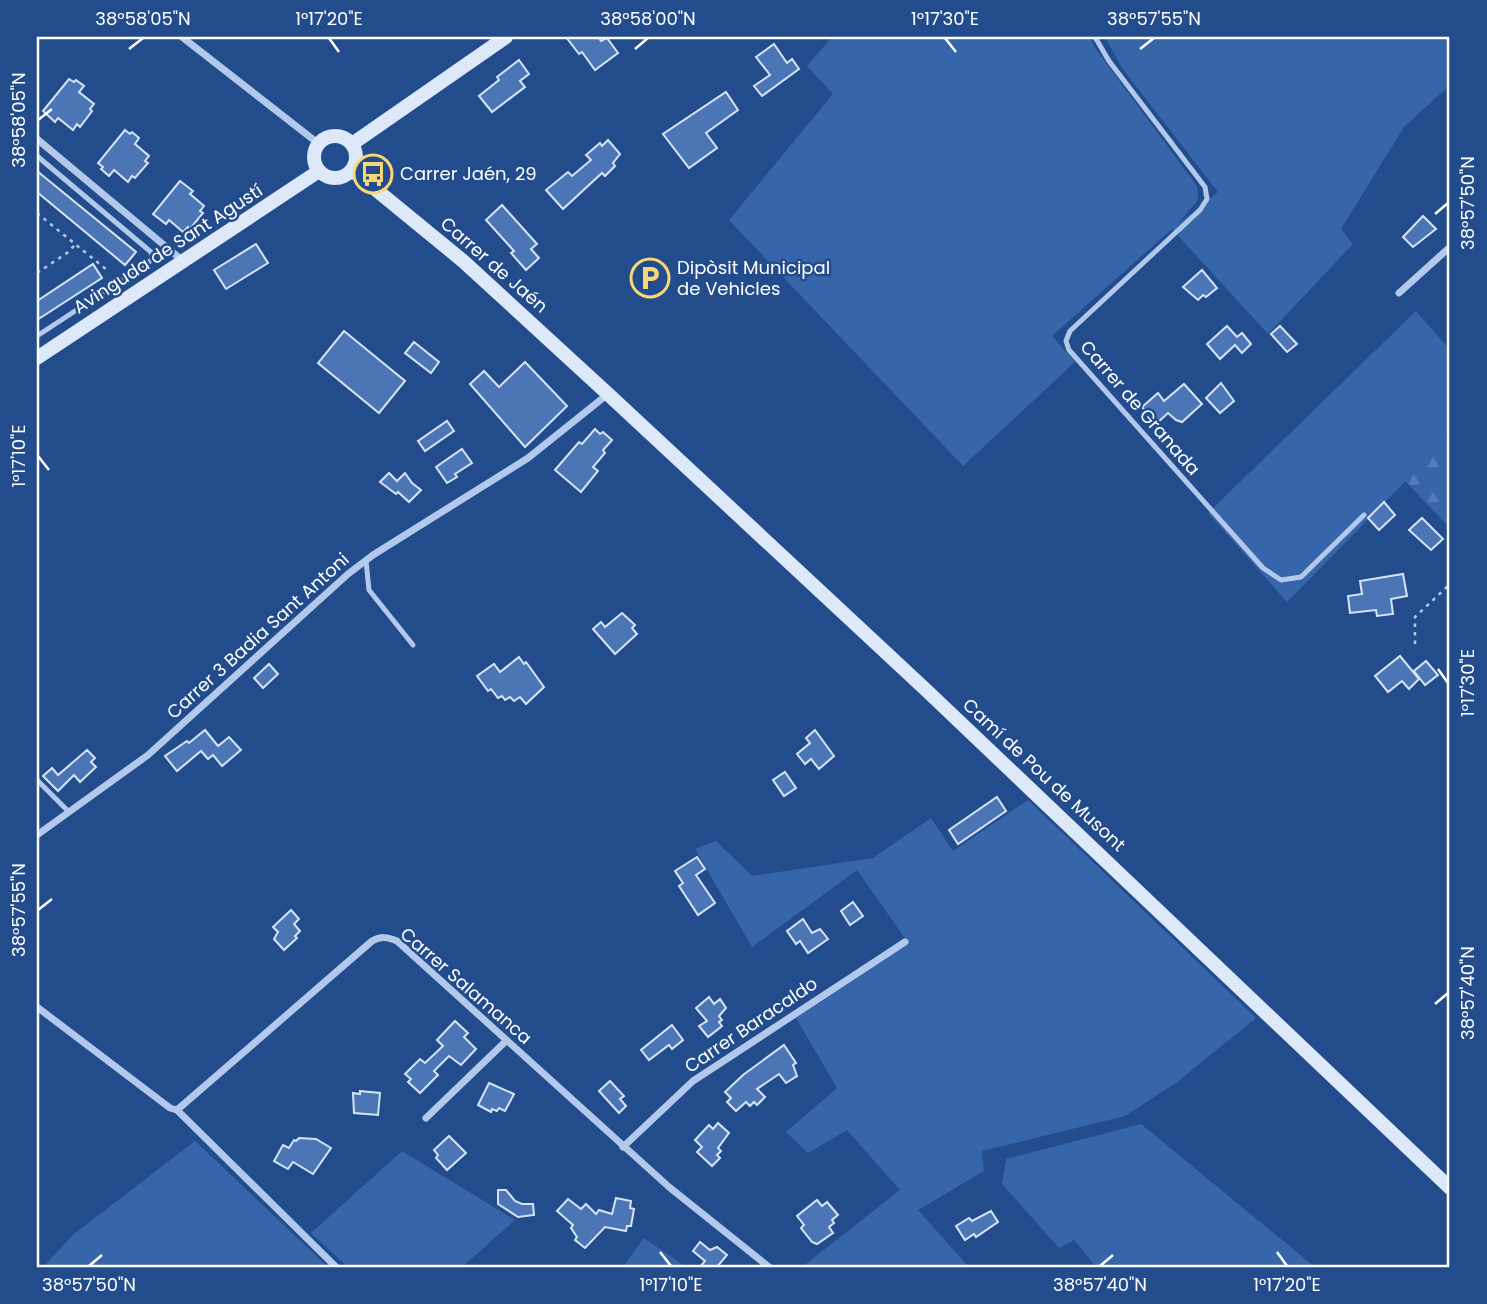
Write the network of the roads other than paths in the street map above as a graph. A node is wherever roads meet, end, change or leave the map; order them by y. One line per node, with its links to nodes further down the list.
1 (182, 37): 5 (street)
2 (506, 37): 6 (street)
3 (1095, 37): 16 (lane, Carrer de Granada)
4 (37, 139): 11 (street)
5 (318, 144): 6 (street); 9 (street)
6 (352, 144): 8 (street)
7 (37, 156): 13 (lane)
8 (352, 170): 9 (street); 15 (street, Carrer de Jaén)
9 (319, 171): 11 (street, Avinguda de Sant Agustí)
10 (1450, 247): 12 (street)
11 (184, 261): 14 (street, Avinguda de Sant Agustí)
12 (1399, 293)
13 (37, 335)
14 (37, 358)
15 (603, 385): 17 (street, Carrer 3 Badia Sant Antoni); 28 (street, Camí de Pou de Musont)
16 (1364, 515)
17 (366, 561): 18 (lane); 20 (street, Carrer 3 Badia Sant Antoni)
18 (414, 645)
19 (37, 780): 20 (lane)
20 (68, 811): 21 (street, Carrer 3 Badia Sant Antoni)
21 (37, 835)
22 (905, 942): 27 (street, Carrer Baracaldo)
23 (37, 1007): 25 (street)
24 (506, 1041): 25 (street, Carrer Salamanca); 26 (street); 27 (street, Carrer Salamanca)
25 (177, 1110): 29 (street)
26 (426, 1118)
27 (623, 1147): 30 (street, Carrer Salamanca)
28 (1450, 1188)
29 (336, 1267)
30 (769, 1267)

